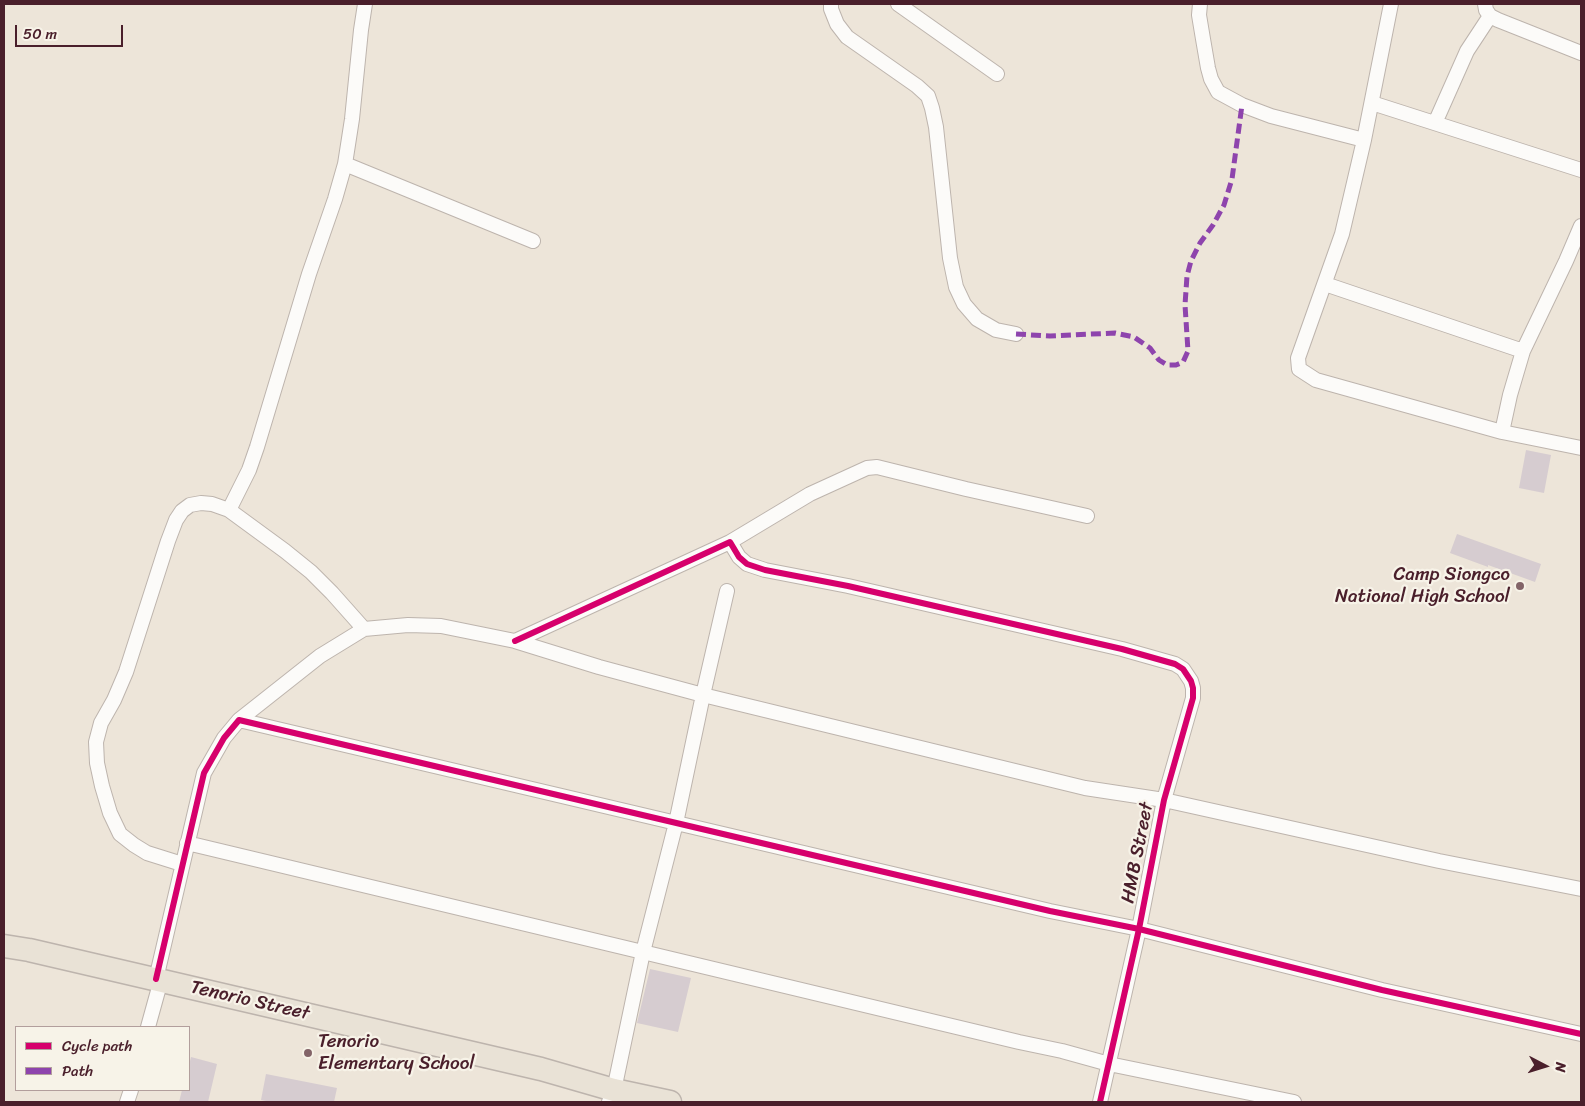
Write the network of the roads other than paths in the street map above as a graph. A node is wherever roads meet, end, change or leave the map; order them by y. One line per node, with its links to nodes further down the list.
1 (365, 4): 12 (street)
2 (831, 4): 17 (street)
3 (898, 4): 8 (street)
4 (1200, 4): 11 (street)
5 (1391, 4): 9 (street)
6 (1488, 10): 7 (street); 10 (street)
7 (1581, 53)
8 (997, 74)
9 (1372, 103): 10 (street); 11 (street)
10 (1435, 123): 13 (street)
11 (1364, 140): 16 (street)
12 (345, 164): 15 (street); 21 (street)
13 (1581, 170)
14 (1581, 226): 18 (street)
15 (533, 241)
16 (1325, 284): 18 (street); 19 (street)
17 (1016, 334)
18 (1523, 351): 19 (street)
19 (1502, 432): 20 (street)
20 (1581, 448)
21 (229, 510): 25 (street); 32 (street)
22 (1088, 516): 23 (street)
23 (730, 542): 26 (street); 29 (street, HMB Street)
24 (727, 591): 27 (street)
25 (364, 629): 26 (street); 28 (street)
26 (515, 640): 27 (street)
27 (703, 695): 29 (street); 30 (street)
28 (239, 720): 30 (street); 31 (street)
29 (1164, 800): 33 (street); 34 (street, HMB Street)
30 (676, 823): 34 (street); 36 (street)
31 (186, 843): 32 (street); 36 (street)
32 (182, 864): 37 (street)
33 (1581, 889)
34 (1138, 929): 39 (street); 40 (street, HMB Street)
35 (4, 946): 37 (main road, Tenorio Street)
36 (644, 952): 40 (street); 41 (street)
37 (159, 980): 38 (street); 41 (main road, Tenorio Street)
38 (148, 1026)
39 (1581, 1034)
40 (1109, 1064): 43 (street, HMB Street); 44 (street)
41 (611, 1096): 42 (main road, Tenorio Street)
42 (670, 1102)
43 (1100, 1102)
44 (1294, 1102)

